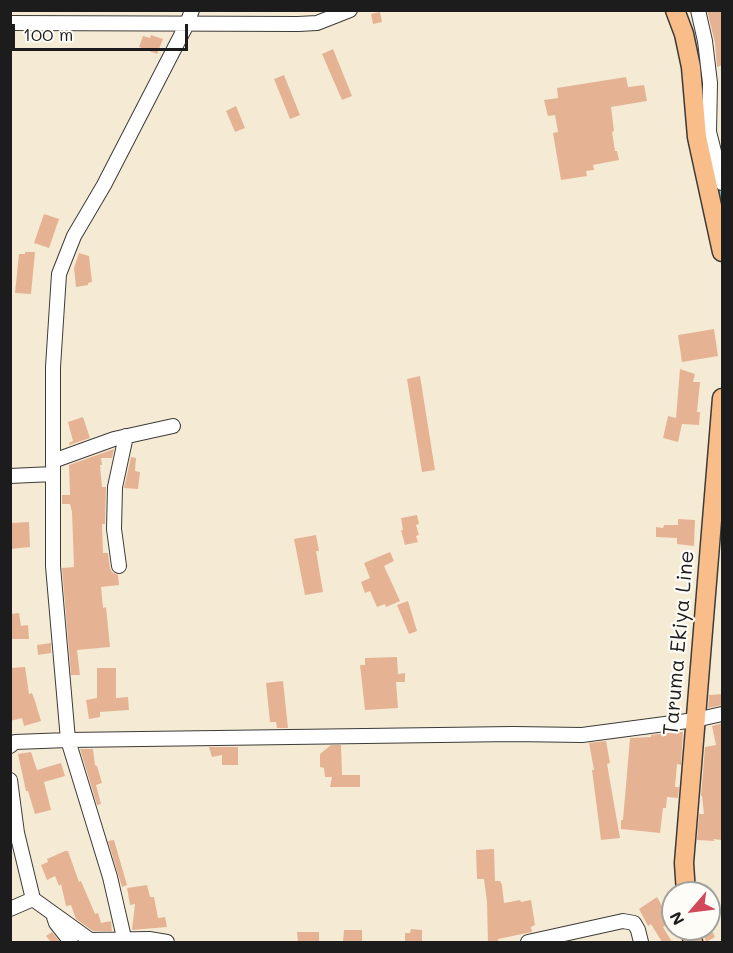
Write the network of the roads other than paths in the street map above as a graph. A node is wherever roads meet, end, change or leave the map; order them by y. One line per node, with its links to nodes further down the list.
1 (192, 10): 7 (street)
2 (350, 10): 7 (street)
3 (675, 10): 9 (main road)
4 (698, 10): 8 (street)
5 (72, 17): 6 (street); 7 (street)
6 (10, 23)
7 (187, 24): 13 (street)
8 (723, 183)
9 (723, 252)
10 (723, 398): 17 (main road, Taruma Ekiya Line)
11 (173, 426): 12 (street)
12 (126, 436): 13 (street); 15 (street)
13 (53, 467): 14 (street); 18 (street)
14 (10, 476)
15 (119, 566)
16 (723, 714): 17 (street)
17 (695, 720): 18 (street); 22 (main road, Taruma Ekiya Line)
18 (68, 740): 19 (street); 26 (street)
19 (10, 746)
20 (10, 780): 21 (street)
21 (14, 827): 23 (street)
22 (685, 881)
23 (33, 899): 24 (street); 25 (street)
24 (10, 909)
25 (53, 913): 26 (street); 27 (street)
26 (124, 941): 28 (street)
27 (71, 942)
28 (167, 942)
29 (528, 942): 30 (street)
30 (641, 942)

